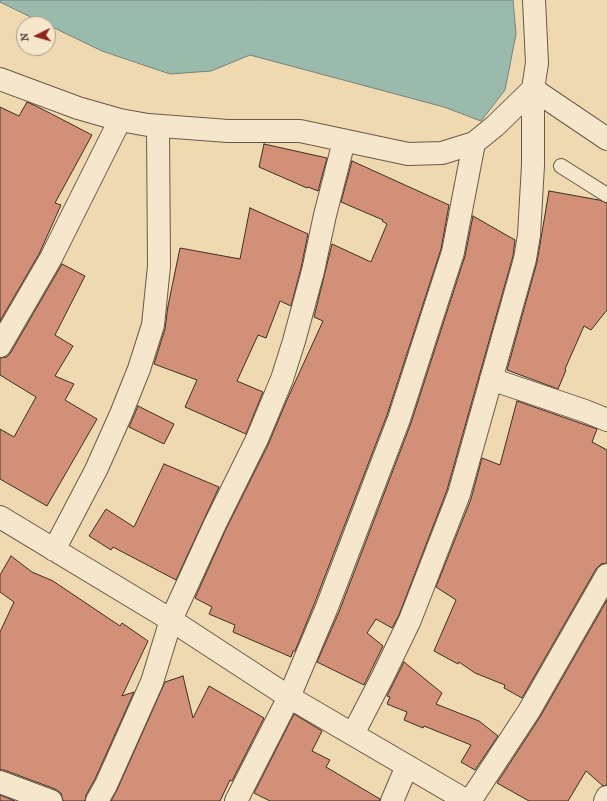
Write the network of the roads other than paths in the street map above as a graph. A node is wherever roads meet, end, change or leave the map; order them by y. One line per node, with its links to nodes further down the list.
1 (534, 0): 3 (street)
2 (0, 79): 4 (street)
3 (533, 89): 6 (street); 8 (street); 12 (street)
4 (120, 120): 5 (street); 11 (street)
5 (158, 126): 7 (street); 15 (street)
6 (607, 139)
7 (344, 141): 8 (street); 17 (street)
8 (474, 142): 18 (street)
9 (561, 166): 10 (lane)
10 (607, 195)
11 (0, 346)
12 (491, 379): 13 (street); 19 (street)
13 (607, 420)
14 (0, 517): 15 (street)
15 (54, 550): 17 (street)
16 (607, 575): 28 (street)
17 (171, 620): 18 (street); 24 (street)
18 (289, 697): 19 (street); 25 (street)
19 (353, 734): 20 (street)
20 (407, 766): 26 (street); 27 (street)
21 (0, 782): 23 (street)
22 (607, 797): 29 (street)
23 (51, 801)
24 (97, 801)
25 (236, 801)
26 (392, 801)
27 (467, 801)
28 (470, 801)
29 (605, 801)

